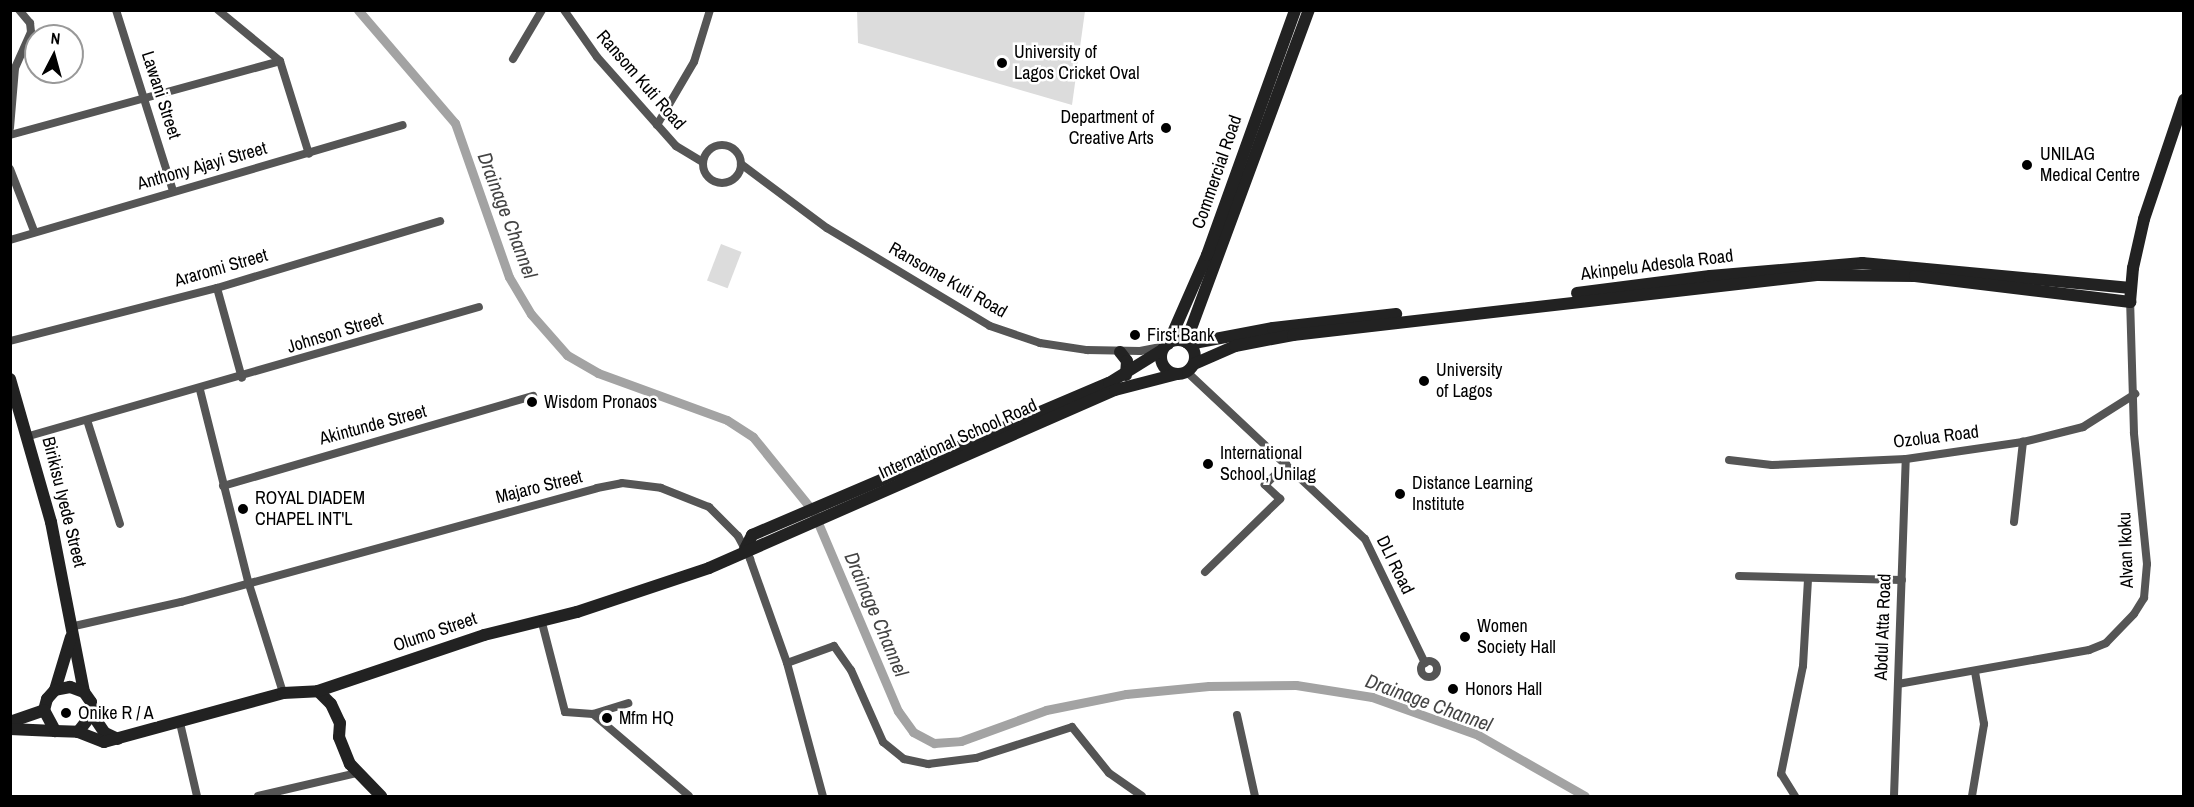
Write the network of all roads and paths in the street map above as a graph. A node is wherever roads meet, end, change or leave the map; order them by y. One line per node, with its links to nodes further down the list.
1 (19, 10): 15 (street)
2 (116, 10): 11 (street, Lawani Street)
3 (218, 10): 10 (street)
4 (542, 10): 9 (street)
5 (564, 10): 14 (street, Ransom Kuti Road)
6 (710, 10): 14 (street)
7 (1295, 10): 31 (street, Commercial Road)
8 (1309, 10): 30 (street, Commercial Road)
9 (513, 59)
10 (280, 61): 11 (street); 17 (street)
11 (146, 98): 16 (street); 21 (street, Lawani Street)
12 (2184, 100): 26 (street)
13 (403, 125): 17 (street, Anthony Ajayi Street)
14 (657, 125): 18 (street, Ransom Kuti Road)
15 (10, 129)
16 (10, 135)
17 (309, 154): 21 (street, Anthony Ajayi Street)
18 (703, 162): 19 (street); 19 (street)
19 (741, 164): 32 (street, Ransome Kuti Road)
20 (10, 169): 23 (street)
21 (173, 191): 23 (street, Anthony Ajayi Street)
22 (440, 221): 25 (street, Araromi Street)
23 (34, 231): 24 (street, Anthony Ajayi Street)
24 (10, 240)
25 (217, 288): 29 (street, Araromi Street); 35 (street)
26 (2131, 288): 27 (street); 30 (street, Akinpelu Adesola Road)
27 (2130, 302): 33 (street, Akinpelu Adesola Road); 38 (street, Alvan Ikoku)
28 (479, 307): 35 (street, Johnson Street)
29 (10, 340)
30 (1187, 343): 31 (street, Akinpelu Adesola Road); 33 (street)
31 (1165, 346): 32 (street, Ransome Kuti Road); 33 (street); 34 (street, International School Road)
32 (1120, 352): 34 (street)
33 (1186, 370): 45 (street, DLI Road); 47 (street, International School Road)
34 (1126, 375): 47 (street, International School Road)
35 (242, 378): 37 (street, Johnson Street)
36 (10, 379): 41 (street, Birikisu Iyede Street)
37 (200, 390): 40 (street, Johnson Street); 46 (street)
38 (2135, 394): 42 (street, Ozolua Road); 60 (street, Alvan Ikoku)
39 (533, 396): 46 (street, Akintunde Street)
40 (87, 420): 41 (street, Johnson Street); 49 (street)
41 (29, 436): 57 (street, Birikisu Iyede Street)
42 (2023, 442): 43 (street, Ozolua Road); 48 (street)
43 (1906, 459): 44 (street, Ozolua Road); 54 (street, Abdul Atta Road)
44 (1729, 460)
45 (1286, 464): 51 (street); 59 (street, DLI Road)
46 (223, 486): 55 (street)
47 (824, 511): 50 (street, International School Road)
48 (2013, 522)
49 (120, 524)
50 (745, 549): 55 (street, Majaro Street); 56 (street, Olumo Street); 58 (street, Majaro Street)
51 (1205, 572)
52 (1739, 576): 53 (street)
53 (1808, 578): 54 (street); 85 (street)
54 (1902, 580): 61 (street, Abdul Atta Road)
55 (249, 581): 57 (street, Majaro Street); 65 (street)
56 (541, 619): 63 (street, Olumo Street); 69 (street)
57 (70, 632): 62 (street, Birikisu Iyede Street); 64 (street, Birikisu Iyede Street)
58 (787, 663): 82 (street, Majaro Street); 83 (street)
59 (1425, 663)
60 (1974, 672): 61 (street, Alvan Ikoku); 87 (street)
61 (1898, 684): 86 (street, Abdul Atta Road)
62 (56, 690): 64 (street); 67 (street)
63 (318, 691): 65 (street, Olumo Street); 77 (street)
64 (84, 692): 68 (street)
65 (283, 693): 72 (street, Olumo Street)
66 (628, 703): 69 (street)
67 (44, 710): 71 (street); 74 (street)
68 (92, 714): 75 (street); 76 (street)
69 (593, 714): 81 (street)
70 (1237, 715): 84 (street)
71 (10, 722)
72 (180, 723): 76 (street, Olumo Street); 78 (street)
73 (10, 729): 74 (street)
74 (55, 731): 75 (street)
75 (78, 732): 76 (street, Olumo Street)
76 (118, 739)
77 (357, 773): 79 (street); 80 (street)
78 (197, 796)
79 (258, 796)
80 (381, 796)
81 (689, 796)
82 (823, 796)
83 (1142, 796)
84 (1254, 796)
85 (1795, 796)
86 (1894, 796)
87 (1972, 796)

